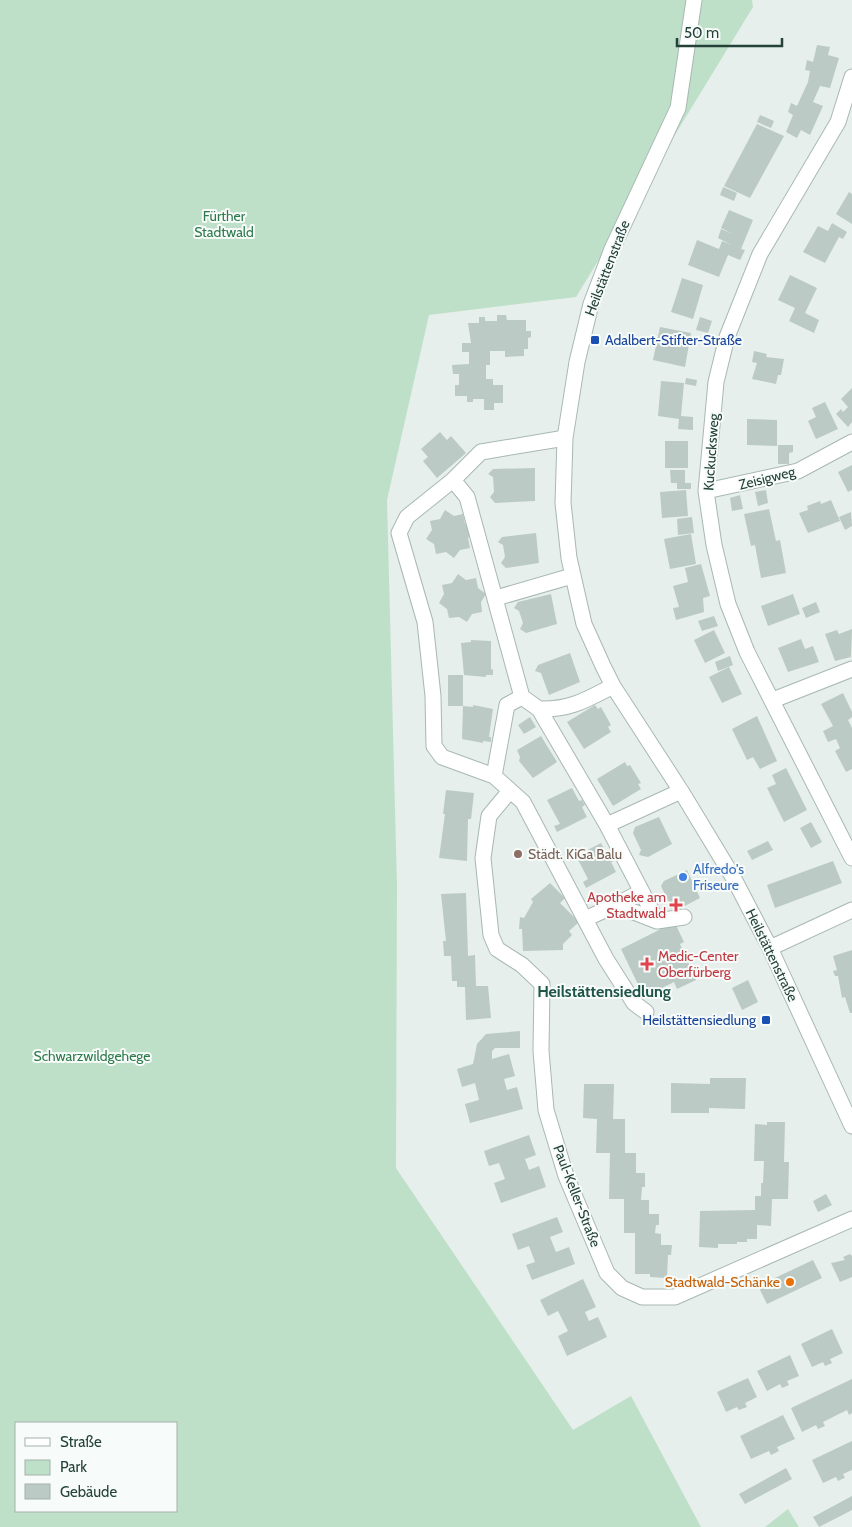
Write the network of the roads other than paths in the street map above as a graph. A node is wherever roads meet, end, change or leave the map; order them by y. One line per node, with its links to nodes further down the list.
1 (694, 0): 3 (street, Heilstättenstraße)
2 (852, 77): 6 (street, Kuckucksweg)
3 (565, 438): 5 (street); 7 (street, Heilstättenstraße)
4 (852, 442): 6 (street, Zeisigweg)
5 (453, 480): 8 (street); 14 (street)
6 (706, 491): 12 (street, Kuckucksweg)
7 (572, 576): 8 (street); 10 (street, Heilstättenstraße)
8 (496, 598): 11 (street)
9 (852, 669): 12 (street)
10 (613, 686): 13 (street); 15 (street, Heilstättenstraße)
11 (522, 697): 13 (street); 14 (street)
12 (773, 700): 18 (street, Kuckucksweg)
13 (538, 709): 17 (street)
14 (494, 776): 16 (street)
15 (681, 791): 17 (street); 25 (street, Heilstättenstraße)
16 (509, 792): 23 (street); 28 (street, Paul-Keller-Straße)
17 (607, 825): 19 (street)
18 (852, 858)
19 (641, 892): 20 (street); 24 (street)
20 (616, 905): 23 (street); 24 (street)
21 (852, 910): 25 (street)
22 (684, 917): 24 (street)
23 (585, 919): 26 (street)
24 (657, 921)
25 (770, 948): 27 (street, Heilstättenstraße)
26 (646, 1012)
27 (852, 1126)
28 (852, 1219)

